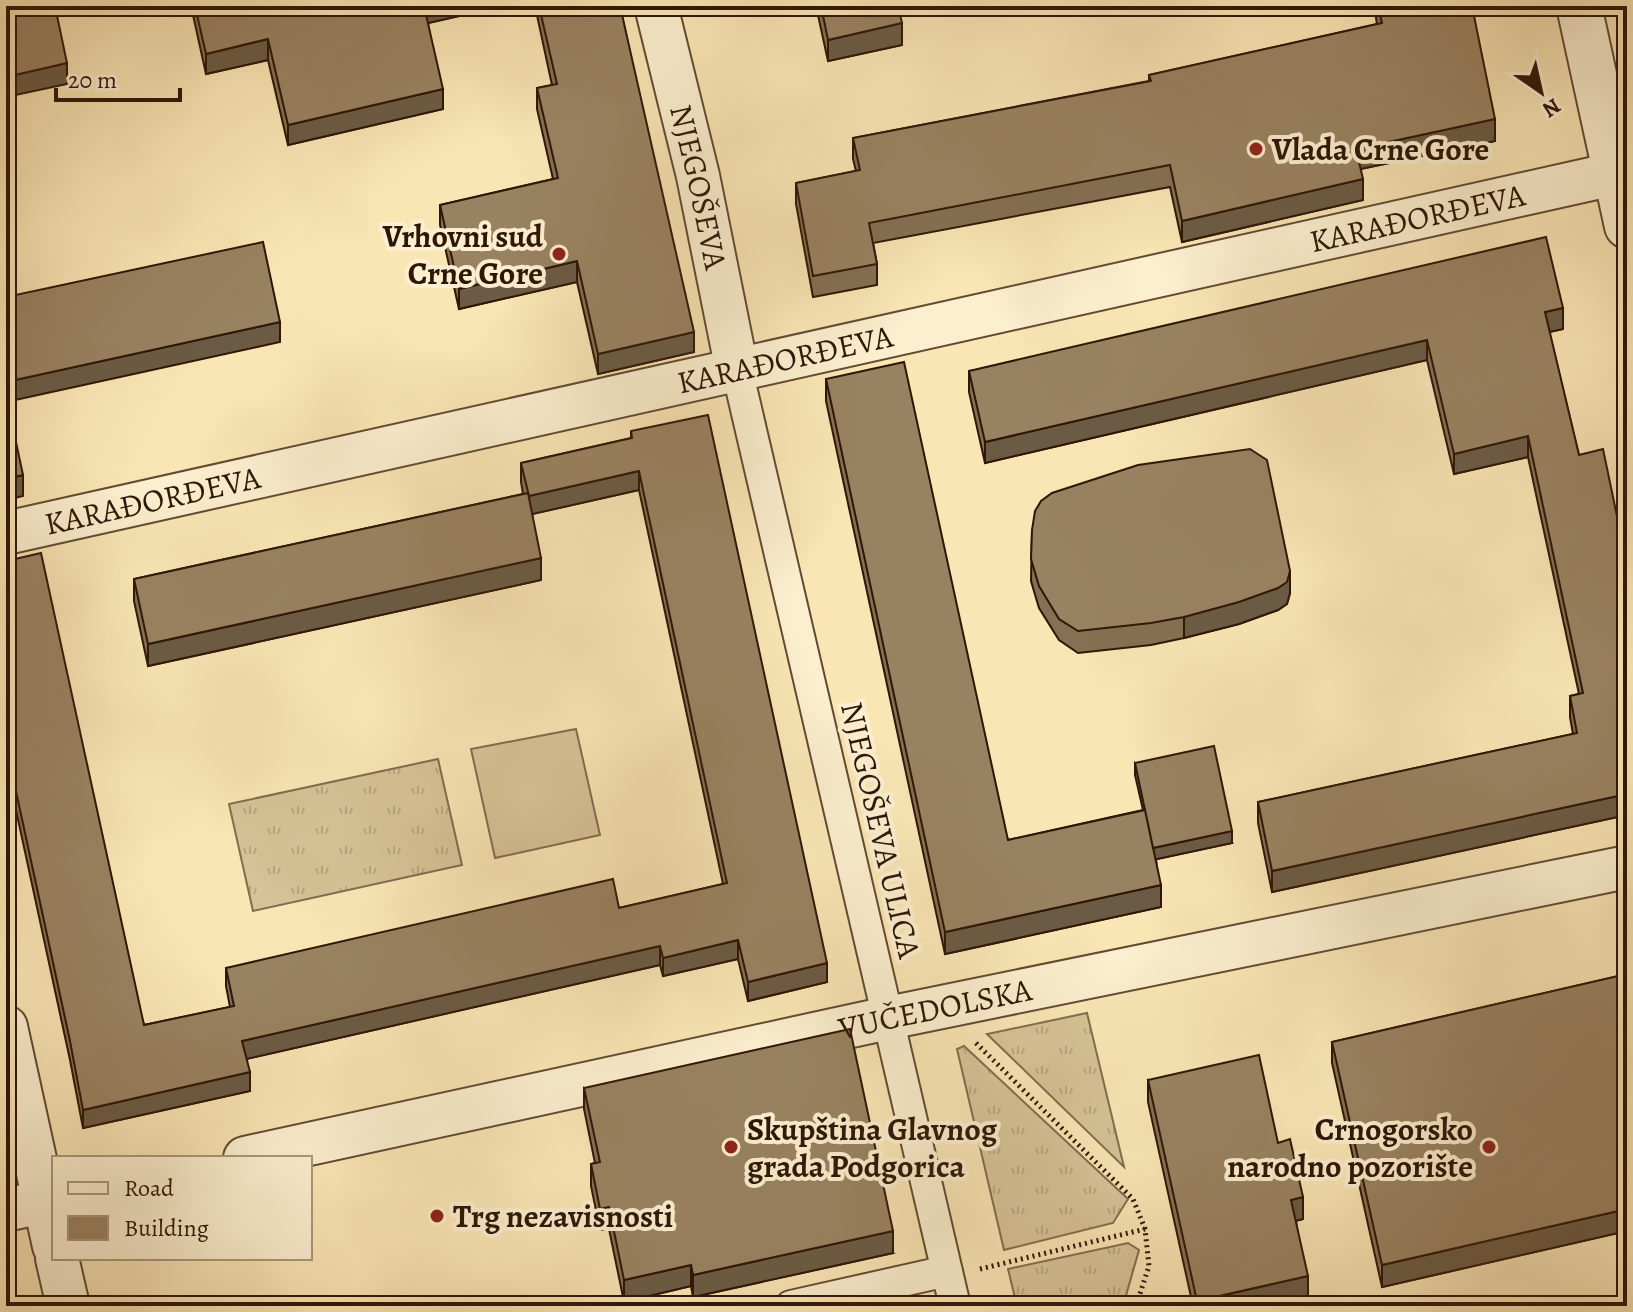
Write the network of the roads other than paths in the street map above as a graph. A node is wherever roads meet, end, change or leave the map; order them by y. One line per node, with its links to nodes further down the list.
1 (656, 6): 5 (street, NJEGOŠEVA)
2 (1579, 6): 3 (street)
3 (1621, 172): 4 (street); 5 (street, KARAĐORĐEVA)
4 (1627, 226)
5 (737, 370): 6 (street, KARAĐORĐEVA); 8 (street, NJEGOŠEVA ULICA)
6 (6, 533)
7 (1627, 867): 8 (street, VUČEDOLSKA)
8 (888, 1018): 10 (street, VUČEDOLSKA); 14 (street, NJEGOŠEVA ULICA)
9 (6, 1027): 11 (street)
10 (254, 1156)
11 (35, 1203): 12 (street)
12 (52, 1241)
13 (57, 1260): 15 (street)
14 (948, 1274): 16 (street); 17 (street, NJEGOŠEVA ULICA)
15 (68, 1306)
16 (791, 1306)
17 (955, 1306)

